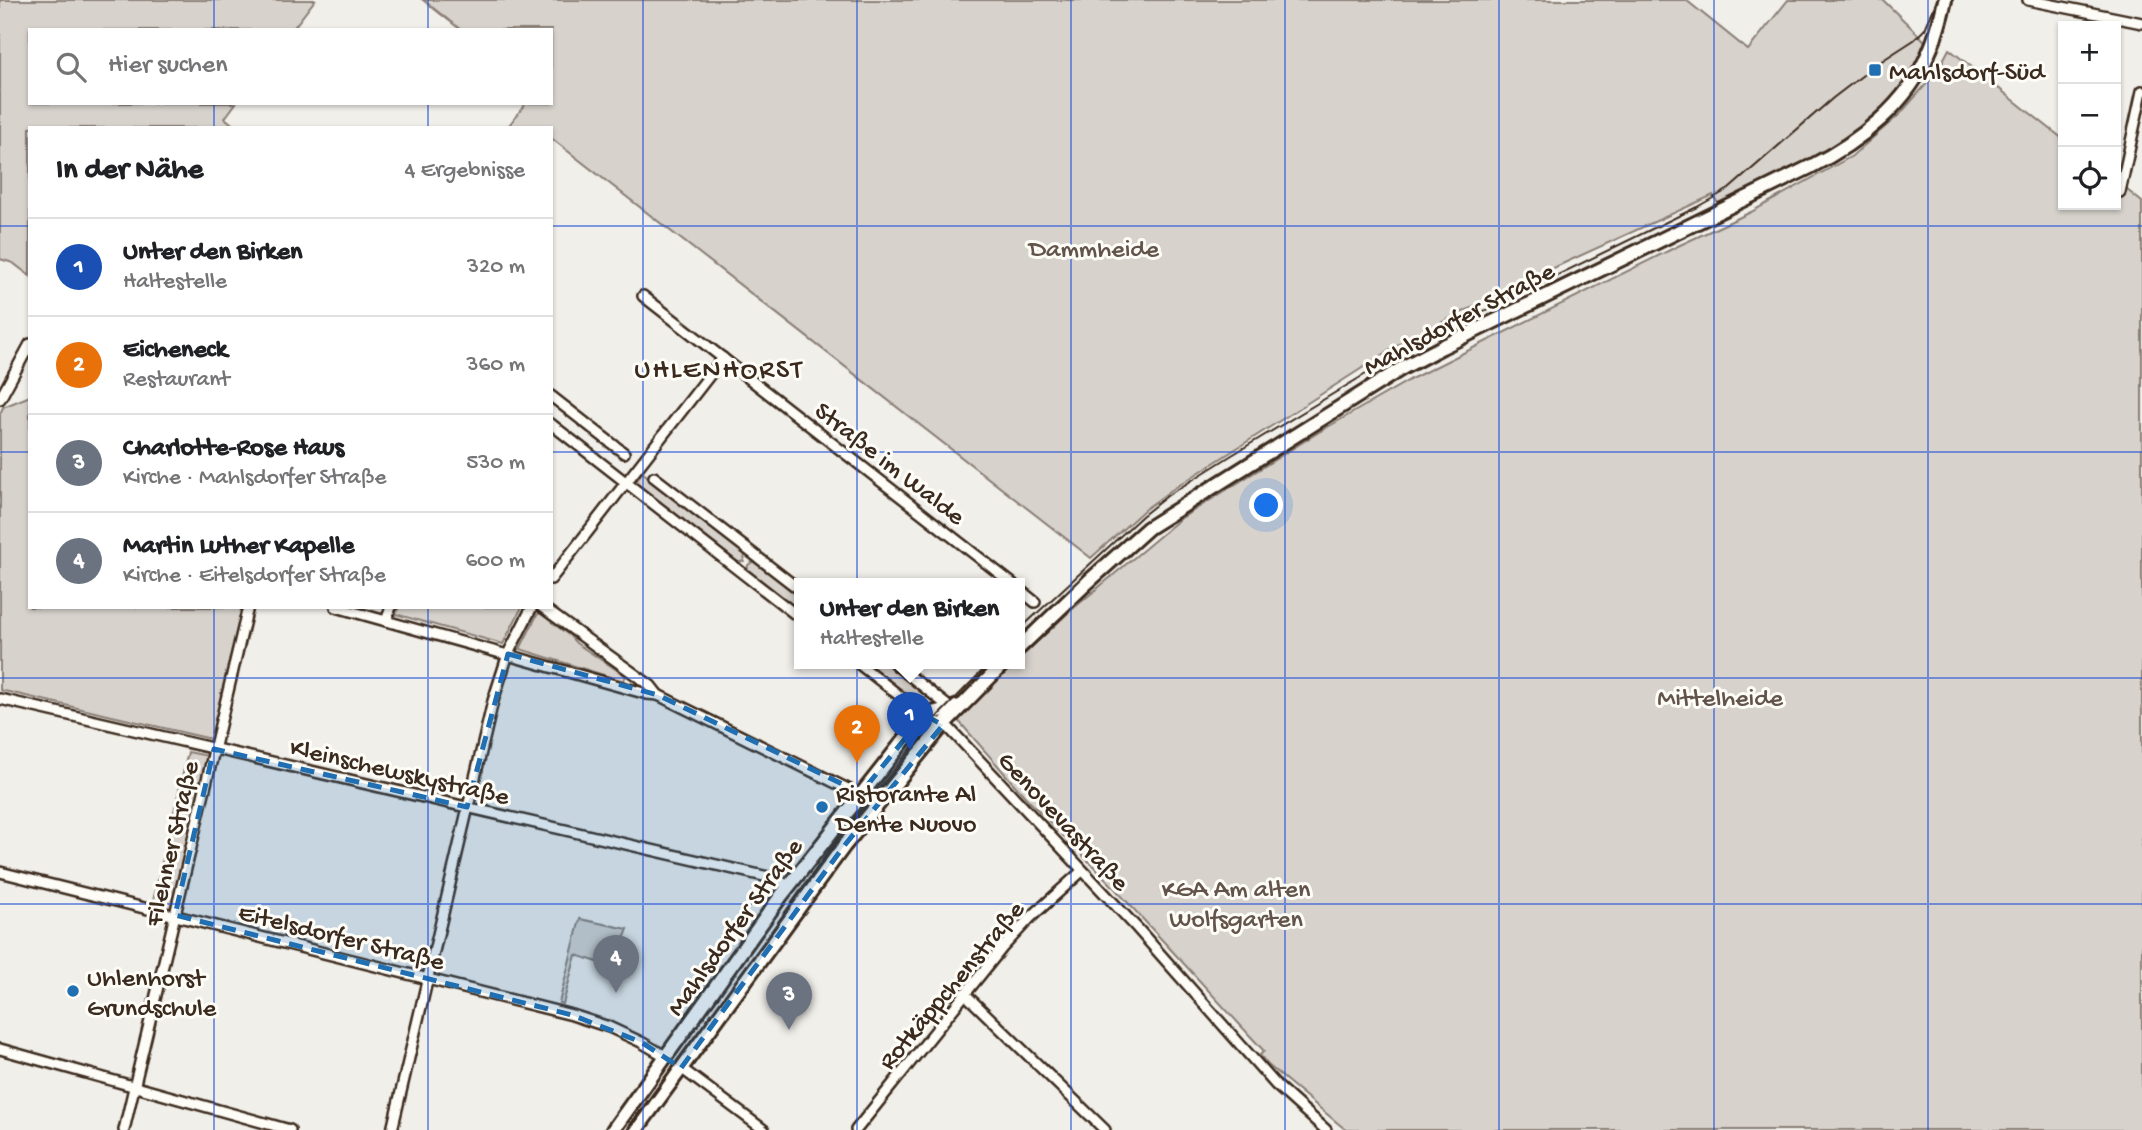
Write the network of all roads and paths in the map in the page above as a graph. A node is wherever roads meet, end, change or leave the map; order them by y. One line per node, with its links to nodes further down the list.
1 (1945, 0): 28 (main road, Mahlsdorfer Straße)
2 (2028, 0): 3 (street)
3 (2142, 23)
4 (2142, 91): 5 (street)
5 (2139, 123): 6 (street)
6 (2121, 188)
7 (643, 296): 9 (street, Straße im Walde)
8 (28, 348): 11 (street)
9 (723, 358): 15 (street); 17 (street, Straße im Walde)
10 (553, 398): 13 (street)
11 (0, 399)
12 (553, 426): 15 (street)
13 (624, 453)
14 (654, 477): 18 (street)
15 (626, 482): 16 (street); 26 (street)
16 (553, 576)
17 (1005, 578)
18 (794, 585)
19 (1025, 594): 20 (street)
20 (1035, 603)
21 (248, 609): 38 (street, Filehner Straße)
22 (343, 609): 27 (street)
23 (390, 609): 27 (street)
24 (531, 609): 29 (street)
25 (545, 609): 33 (street)
26 (794, 613)
27 (386, 621): 29 (street)
28 (1025, 642)
29 (508, 654): 33 (street); 40 (street)
30 (865, 669): 36 (street, Genovevastraße)
31 (902, 669): 35 (street)
32 (998, 669): 35 (main road, Mahlsdorfer Straße)
33 (658, 695): 39 (street)
34 (0, 699): 38 (street, Kleinschewskystraße)
35 (955, 708): 36 (main road, Mahlsdorfer Straße); 37 (main road, Mahlsdorfer Straße)
36 (924, 715): 37 (street, Genovevastraße); 39 (main road, Mahlsdorfer Straße)
37 (943, 725): 41 (street, Genovevastraße); 49 (main road, Mahlsdorfer Straße)
38 (214, 749): 40 (street, Kleinschewskystraße); 44 (street, Filehner Straße)
39 (860, 795): 43 (main road, Mahlsdorfer Straße)
40 (467, 807): 43 (street, Kleinschewskystraße); 45 (street)
41 (1082, 871): 46 (street, Rotkäppchenstraße); 59 (street, Genovevastraße)
42 (0, 872): 44 (street, Eitelsdorfer Straße)
43 (788, 886): 48 (main road, Mahlsdorfer Straße)
44 (175, 915): 45 (street, Eitelsdorfer Straße); 50 (street, Filehner Straße)
45 (428, 978): 48 (street, Eitelsdorfer Straße); 53 (street)
46 (964, 993): 57 (street, Rotkäppchenstraße); 58 (street)
47 (0, 1049): 50 (street)
48 (667, 1057): 49 (main road); 54 (main road, Mahlsdorfer Straße)
49 (681, 1068): 55 (main road, Mahlsdorfer Straße); 56 (street)
50 (134, 1086): 51 (street, Filehner Straße); 52 (street)
51 (124, 1130)
52 (290, 1130)
53 (392, 1130)
54 (613, 1130)
55 (636, 1130)
56 (764, 1130)
57 (856, 1130)
58 (1105, 1130)
59 (1326, 1130)

